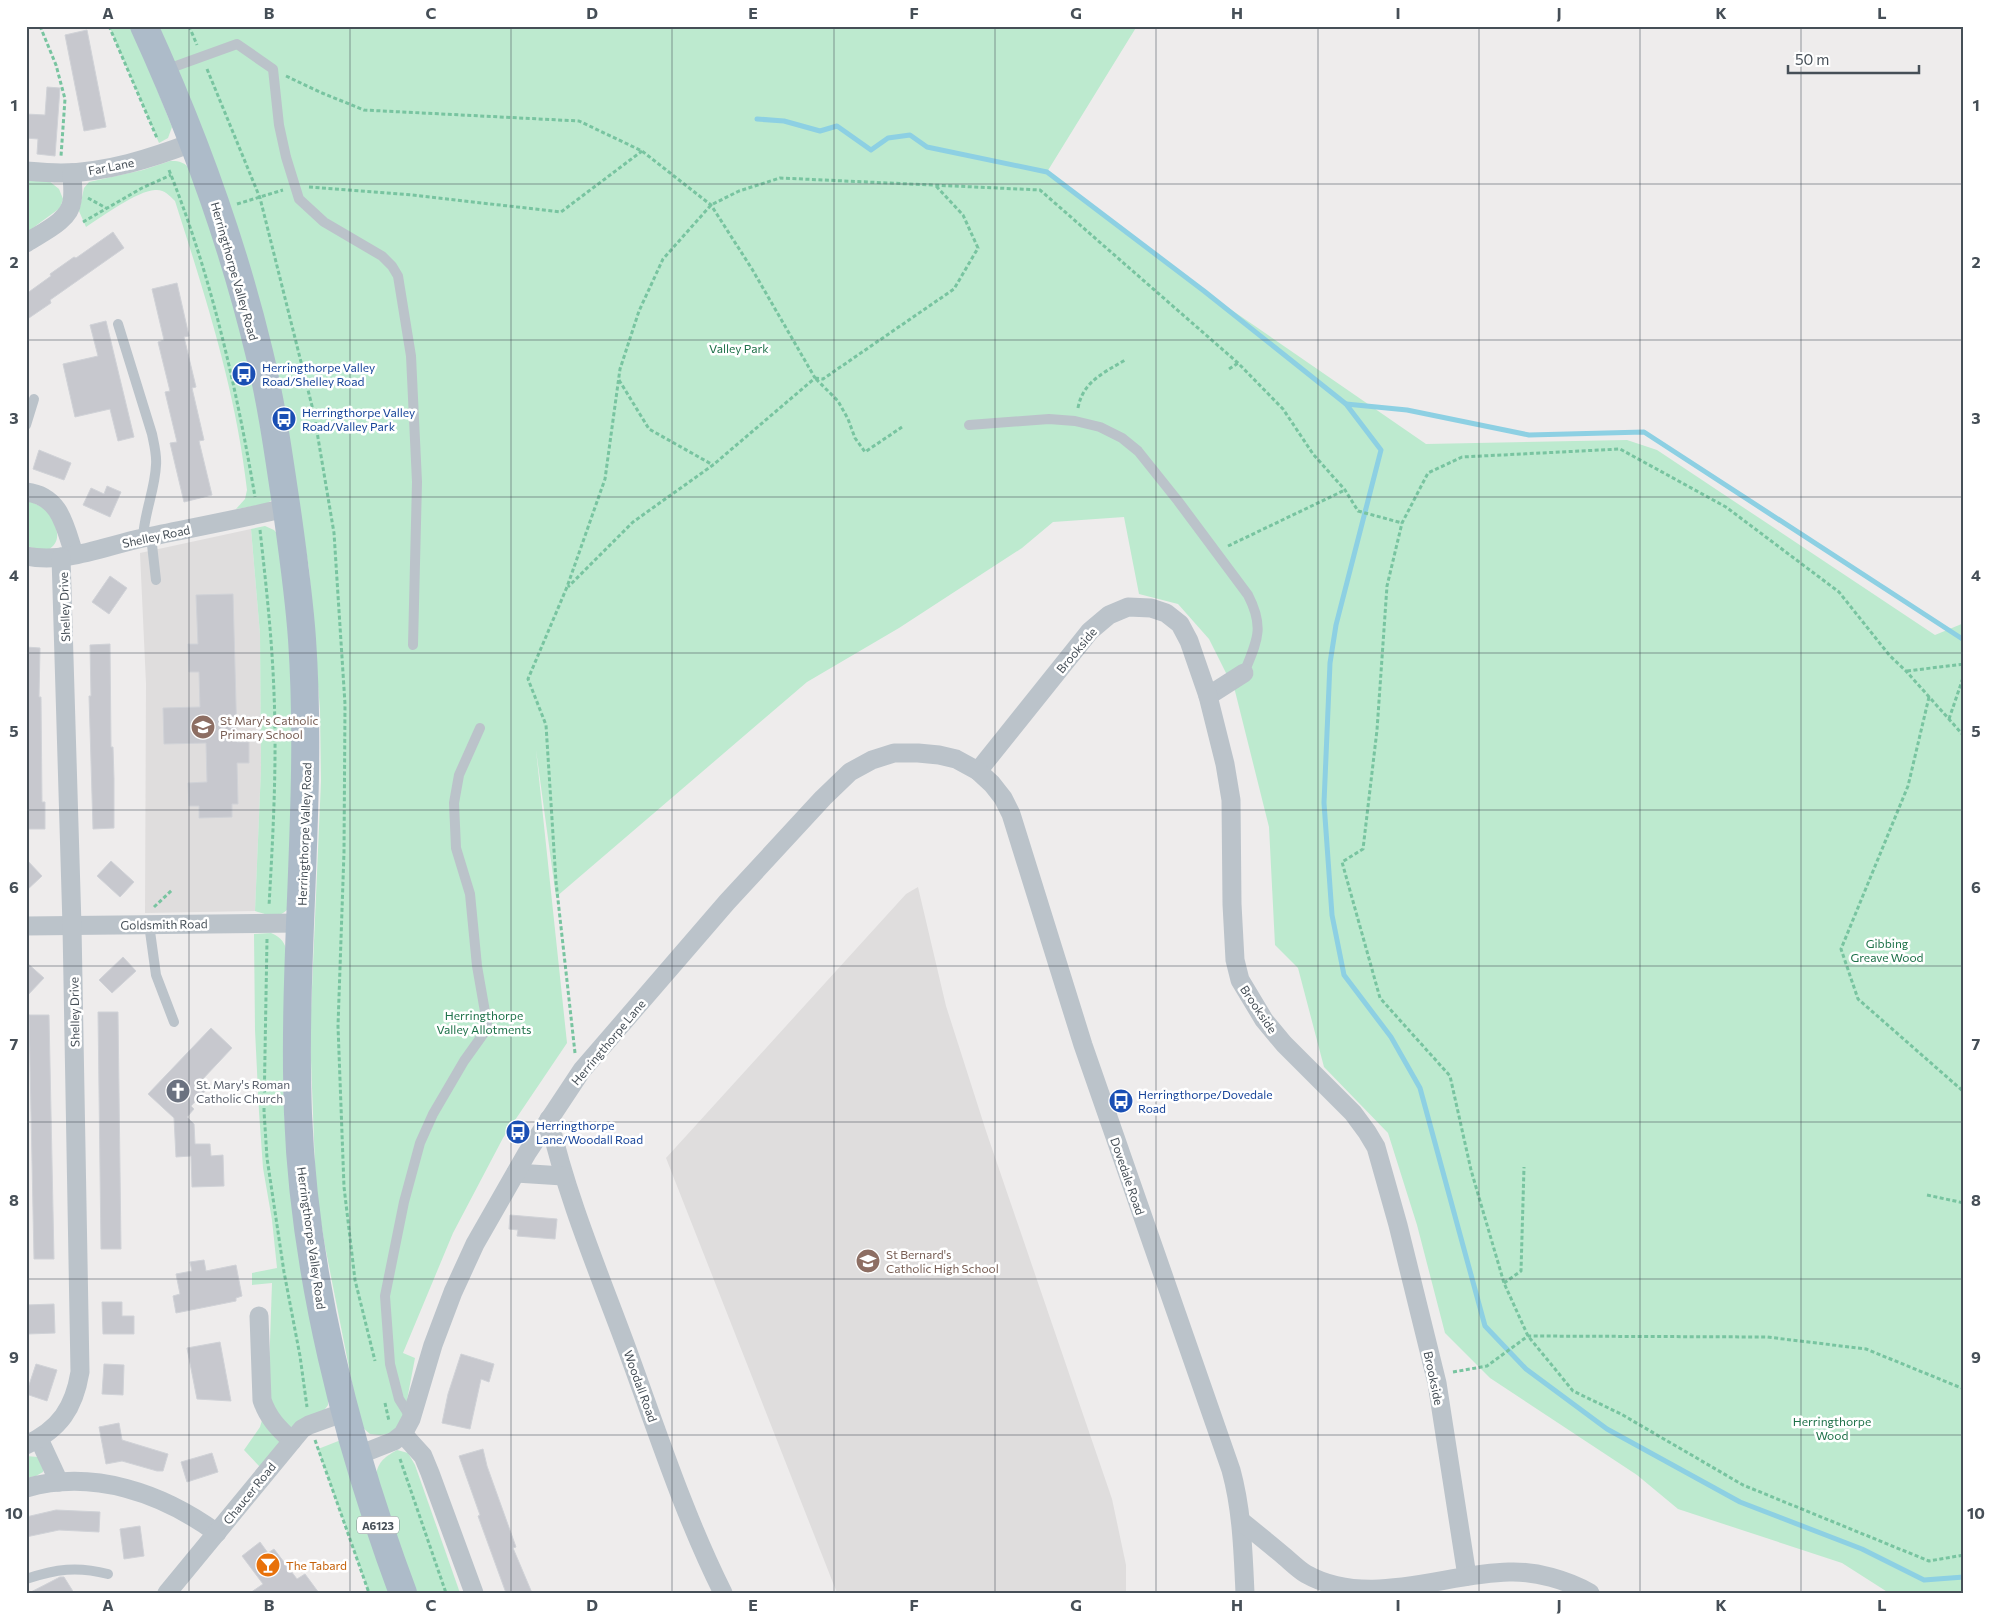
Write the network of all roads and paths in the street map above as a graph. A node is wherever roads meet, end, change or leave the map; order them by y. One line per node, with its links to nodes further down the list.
1 (40, 26): 12 (path)
2 (109, 26): 10 (path)
3 (144, 26): 7 (main road, Herringthorpe Valley Road / A6123)
4 (189, 26): 5 (path)
5 (201, 56): 6 (lane); 7 (lane); 16 (path)
6 (273, 69): 9 (path); 15 (lane)
7 (164, 71): 8 (main road, Herringthorpe Valley Road / A6123)
8 (194, 142): 10 (street, Far Lane); 18 (main road, Herringthorpe Valley Road / A6123)
9 (642, 151): 15 (path); 17 (path)
10 (163, 154): 12 (street, Far Lane); 13 (path)
11 (26, 170): 12 (street, Far Lane)
12 (66, 173): 19 (street)
13 (171, 175): 19 (path); 36 (path)
14 (936, 185): 17 (path); 23 (path); 25 (path)
15 (295, 186): 16 (path); 44 (lane)
16 (260, 198): 18 (path); 72 (path)
17 (711, 205): 25 (path); 26 (path)
18 (218, 209): 35 (main road, Herringthorpe Valley Road / A6123)
19 (55, 224): 20 (street)
20 (26, 243)
21 (118, 324): 38 (lane)
22 (1125, 360): 28 (path)
23 (1238, 363): 24 (path); 33 (path)
24 (1229, 369)
25 (815, 378): 31 (path); 32 (path)
26 (618, 380): 32 (path); 43 (path)
27 (34, 399): 29 (lane)
28 (1075, 421): 30 (lane); 39 (lane)
29 (26, 425)
30 (969, 425)
31 (902, 427)
32 (714, 466): 43 (path)
33 (1345, 490): 37 (path); 39 (path)
34 (26, 492): 41 (street, Shelley Drive)
35 (286, 508): 36 (street, Shelley Road); 55 (main road, Herringthorpe Valley Road / A6123)
36 (258, 515): 38 (street, Shelley Road); 57 (path)
37 (1402, 523): 46 (path); 69 (path)
38 (147, 537): 41 (street, Shelley Road); 42 (lane)
39 (1216, 552): 47 (lane)
40 (26, 556): 41 (street, Shelley Road)
41 (68, 556): 59 (street, Shelley Drive)
42 (156, 580)
43 (567, 587): 61 (path)
44 (413, 645)
45 (1964, 664): 46 (path)
46 (1906, 671): 50 (path)
47 (1244, 673): 49 (street)
48 (1964, 675): 51 (path)
49 (1208, 696): 54 (street, Brookside); 73 (street, Brookside)
50 (1929, 697): 51 (path); 62 (path)
51 (1949, 720): 53 (path)
52 (480, 728): 78 (lane)
53 (1964, 736)
54 (978, 771): 61 (street, Herringthorpe Lane); 84 (street, Dovedale Road)
55 (301, 923): 57 (street, Goldsmith Road); 76 (main road, Herringthorpe Valley Road / A6123)
56 (149, 924): 57 (street, Goldsmith Road); 59 (street, Goldsmith Road); 60 (lane)
57 (268, 924): 77 (path)
58 (26, 926): 59 (street, Goldsmith Road)
59 (72, 926): 80 (street, Shelley Drive)
60 (174, 1022)
61 (582, 1070): 63 (street, Herringthorpe Lane)
62 (1964, 1092)
63 (549, 1119): 65 (street, Herringthorpe Lane); 66 (street, Woodall Road)
64 (1524, 1167): 69 (path)
65 (516, 1173): 66 (street); 78 (street, Herringthorpe Lane)
66 (563, 1176): 95 (street, Woodall Road)
67 (1927, 1195): 68 (path)
68 (1964, 1203)
69 (1504, 1283): 71 (path)
70 (259, 1316): 79 (street)
71 (1528, 1336): 73 (path); 74 (path); 86 (path)
72 (375, 1362)
73 (1435, 1376): 88 (street, Brookside)
74 (1964, 1389)
75 (384, 1399): 78 (path)
76 (345, 1412): 77 (street, Chaucer Road); 81 (main road, Herringthorpe Valley Road / A6123)
77 (309, 1425): 79 (street, Chaucer Road); 91 (path)
78 (403, 1432): 81 (street); 93 (path); 94 (street)
79 (292, 1441): 85 (street, Chaucer Road)
80 (33, 1442): 82 (street)
81 (356, 1456): 92 (main road, Herringthorpe Valley Road / A6123)
82 (59, 1482): 83 (street); 85 (street)
83 (26, 1488)
84 (1241, 1521): 88 (street); 96 (street, Dovedale Road)
85 (217, 1533): 90 (street, Chaucer Road)
86 (1964, 1556)
87 (108, 1574): 89 (lane)
88 (1467, 1576): 97 (street)
89 (26, 1579)
90 (167, 1593)
91 (370, 1593)
92 (403, 1593)
93 (446, 1593)
94 (474, 1593)
95 (723, 1593)
96 (1244, 1593)
97 (1590, 1593)

